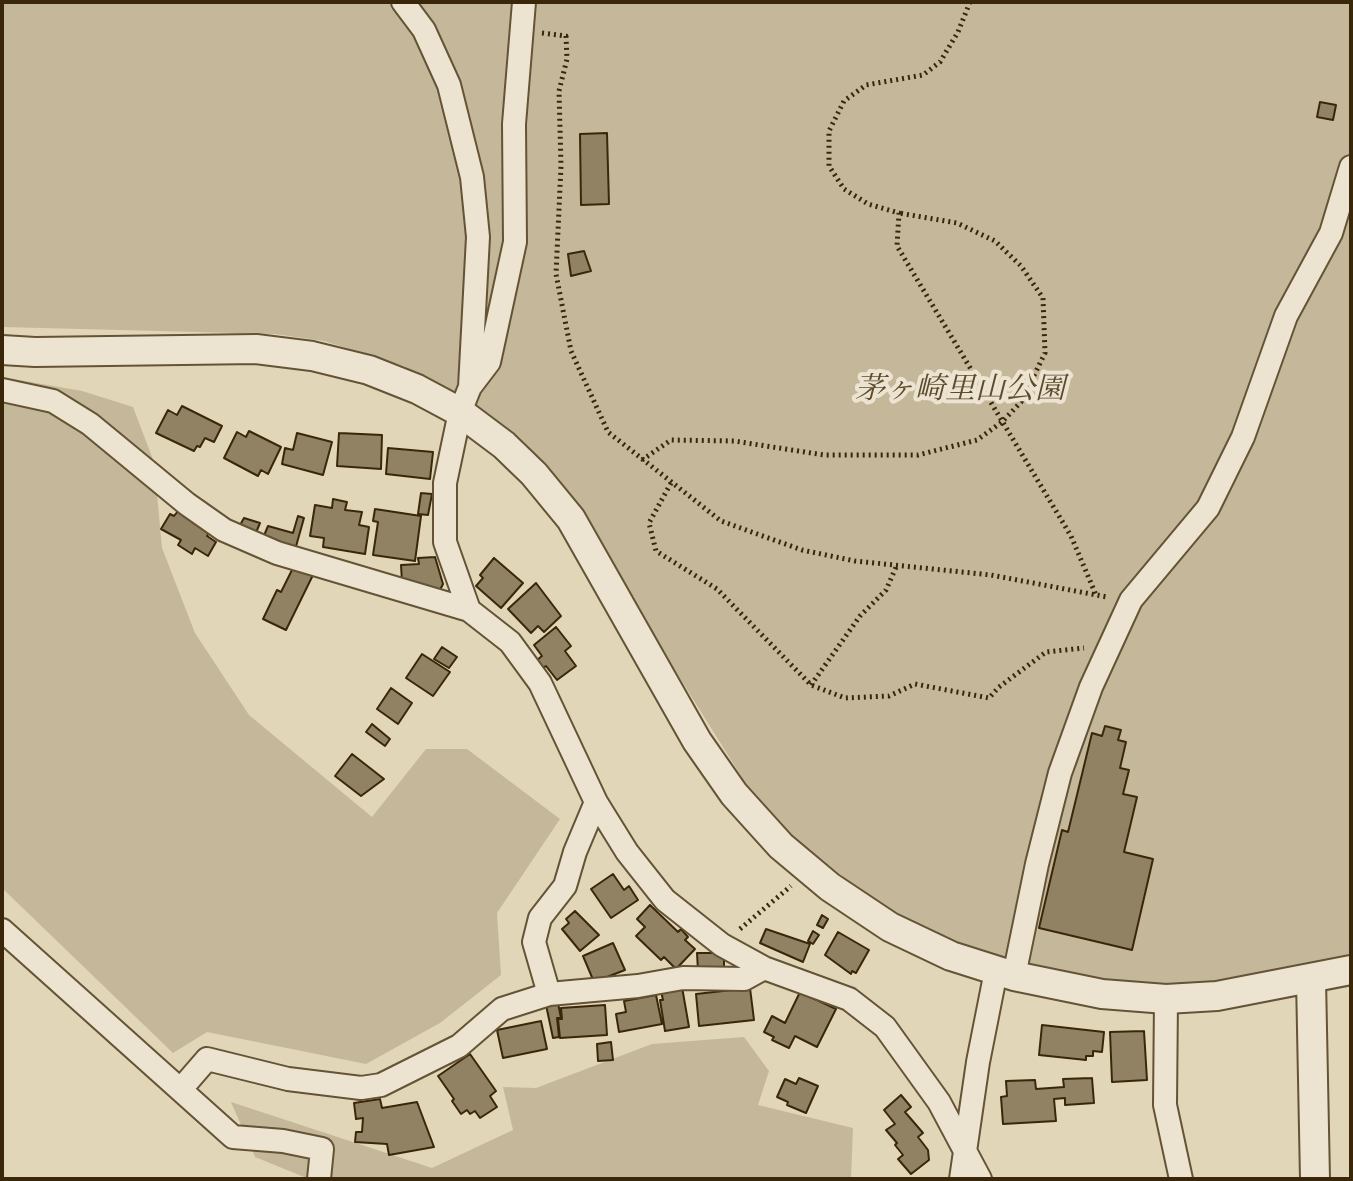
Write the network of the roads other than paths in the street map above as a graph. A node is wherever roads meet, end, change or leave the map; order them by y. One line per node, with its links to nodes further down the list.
1 (403, 2): 6 (street)
2 (524, 2): 6 (street)
3 (1351, 167): 12 (street)
4 (2, 350): 6 (street)
5 (2, 390): 7 (street)
6 (465, 400): 7 (street); 12 (street)
7 (469, 610): 8 (street)
8 (596, 802): 10 (street); 14 (street)
9 (2, 930): 16 (street)
10 (764, 968): 14 (street); 17 (street)
11 (1351, 970): 13 (street)
12 (1005, 973): 15 (street); 17 (street)
13 (1311, 979): 15 (street); 22 (street)
14 (549, 994): 16 (street)
15 (1166, 999): 21 (street)
16 (181, 1089): 18 (street)
17 (965, 1150): 19 (street); 20 (street)
18 (319, 1179)
19 (961, 1179)
20 (980, 1179)
21 (1181, 1179)
22 (1315, 1179)

